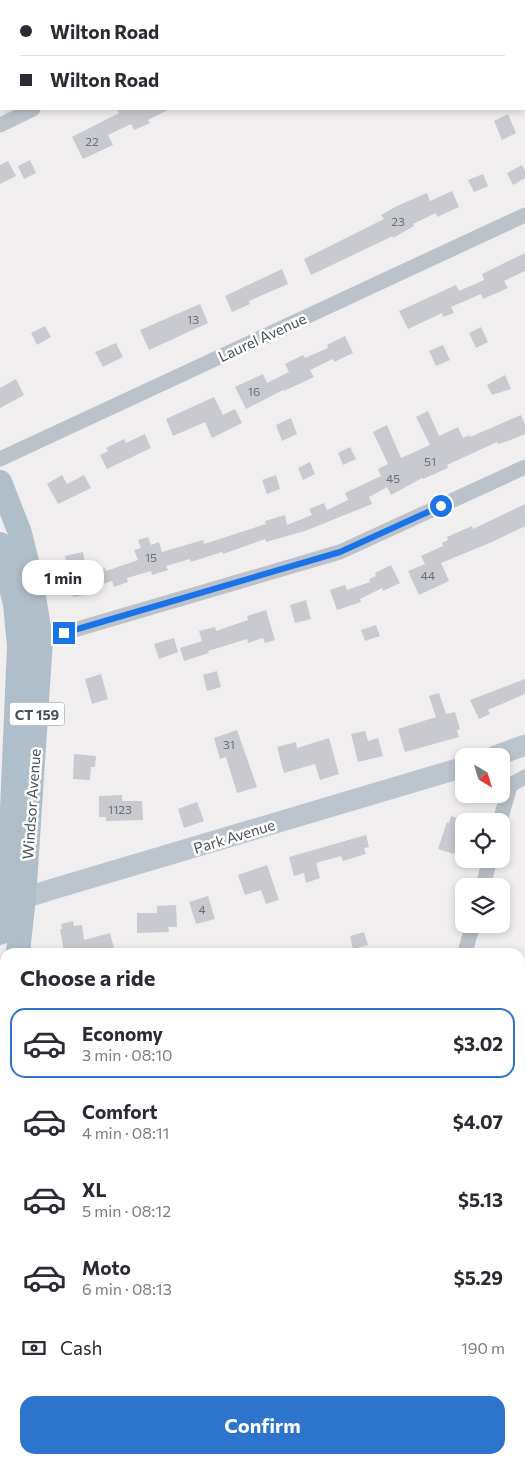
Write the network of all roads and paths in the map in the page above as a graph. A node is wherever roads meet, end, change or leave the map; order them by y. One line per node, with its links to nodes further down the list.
1 (31, 110): 2 (street)
2 (0, 125)
3 (525, 215): 4 (street, Laurel Avenue)
4 (0, 458)
5 (525, 467): 8 (street)
6 (0, 482): 8 (main road, Windsor Avenue / CT 159)
7 (0, 544): 8 (main road, Windsor Avenue / CT 159)
8 (30, 643): 14 (main road, Windsor Avenue / CT 159)
9 (525, 745): 10 (main road)
10 (510, 751)
11 (455, 770): 14 (main road, Park Avenue)
12 (525, 777): 13 (street)
13 (502, 813)
14 (14, 899): 16 (main road, Windsor Avenue / CT 159); 17 (main road, Windsor Avenue / CT 159)
15 (470, 933): 18 (street)
16 (0, 934)
17 (18, 948)
18 (466, 948)

